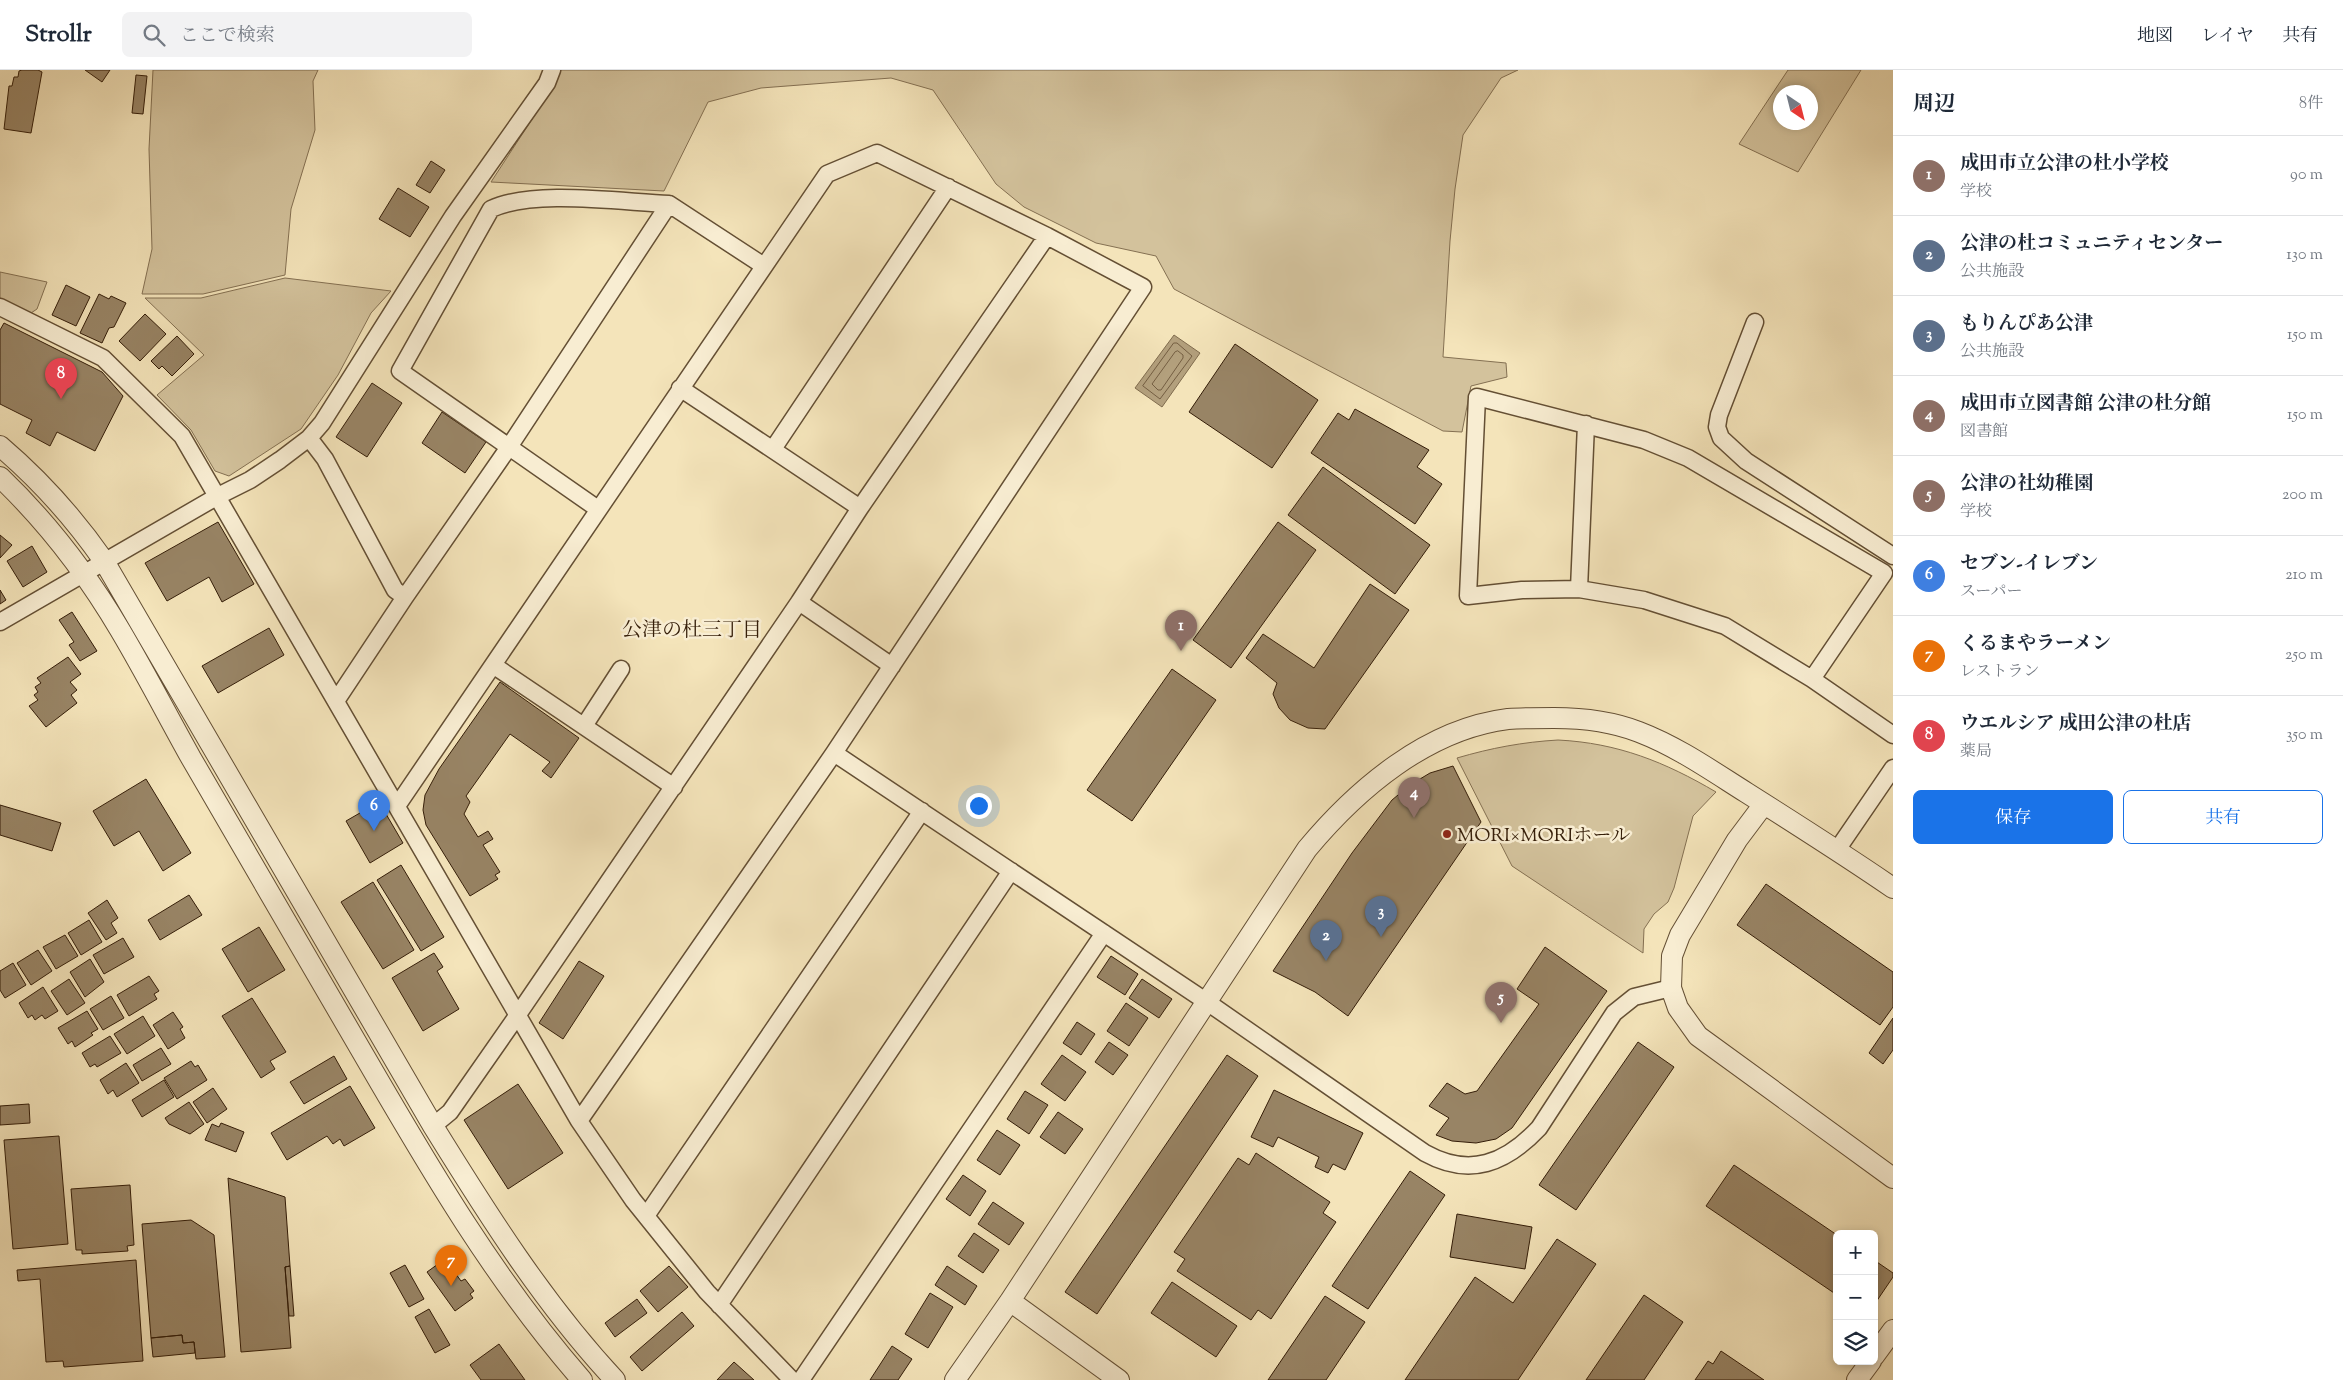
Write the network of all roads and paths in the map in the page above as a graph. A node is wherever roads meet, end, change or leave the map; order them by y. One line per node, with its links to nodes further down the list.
1 (552, 70): 10 (street)
2 (948, 187): 4 (street); 5 (street); 13 (street)
3 (669, 204): 5 (street); 12 (street); 12 (street)
4 (1047, 236): 16 (street); 26 (street)
5 (764, 266): 8 (street)
6 (0, 307): 15 (street)
7 (1755, 322): 18 (street)
8 (680, 388): 13 (street); 17 (street)
9 (1586, 424): 21 (street); 21 (street); 28 (street)
10 (309, 438): 15 (street); 22 (street)
11 (0, 446): 19 (street)
12 (509, 447): 17 (street); 22 (street)
13 (773, 449): 16 (street)
14 (0, 477): 20 (street)
15 (218, 496): 19 (street); 29 (street)
16 (860, 508): 23 (street)
17 (598, 509): 25 (street)
18 (1893, 556)
19 (104, 561): 20 (street); 46 (street)
20 (82, 573): 24 (street); 54 (street)
21 (1579, 589): 28 (street)
22 (405, 597): 29 (street)
23 (799, 602): 26 (street); 34 (street)
24 (0, 622)
25 (493, 665): 30 (street); 36 (street)
26 (892, 666): 32 (street)
27 (621, 669): 30 (street)
28 (1812, 679): 31 (street)
29 (336, 701): 36 (street)
30 (584, 726): 34 (street)
31 (1893, 735)
32 (834, 753): 37 (street); 45 (street)
33 (1893, 768): 38 (street)
34 (674, 786): 44 (street)
35 (1764, 804): 38 (street); 42 (street); 43 (street)
36 (397, 806): 44 (street)
37 (922, 811): 39 (street); 48 (street)
38 (1837, 850): 40 (street)
39 (1011, 871): 41 (street); 50 (street)
40 (1893, 888)
41 (1104, 933): 43 (street); 57 (street)
42 (1671, 988): 43 (street); 47 (street)
43 (1207, 1002): 49 (street)
44 (517, 1016): 45 (street); 46 (street)
45 (579, 1121): 48 (street)
46 (433, 1126): 55 (street)
47 (1893, 1178)
48 (646, 1216): 50 (street)
49 (1010, 1301): 58 (street); 59 (street)
50 (719, 1305): 56 (street)
51 (1893, 1330): 52 (street)
52 (1878, 1351)
53 (1868, 1365): 60 (street)
54 (574, 1377)
55 (615, 1380)
56 (792, 1380)
57 (801, 1380)
58 (955, 1380)
59 (1119, 1380)
60 (1857, 1380)

